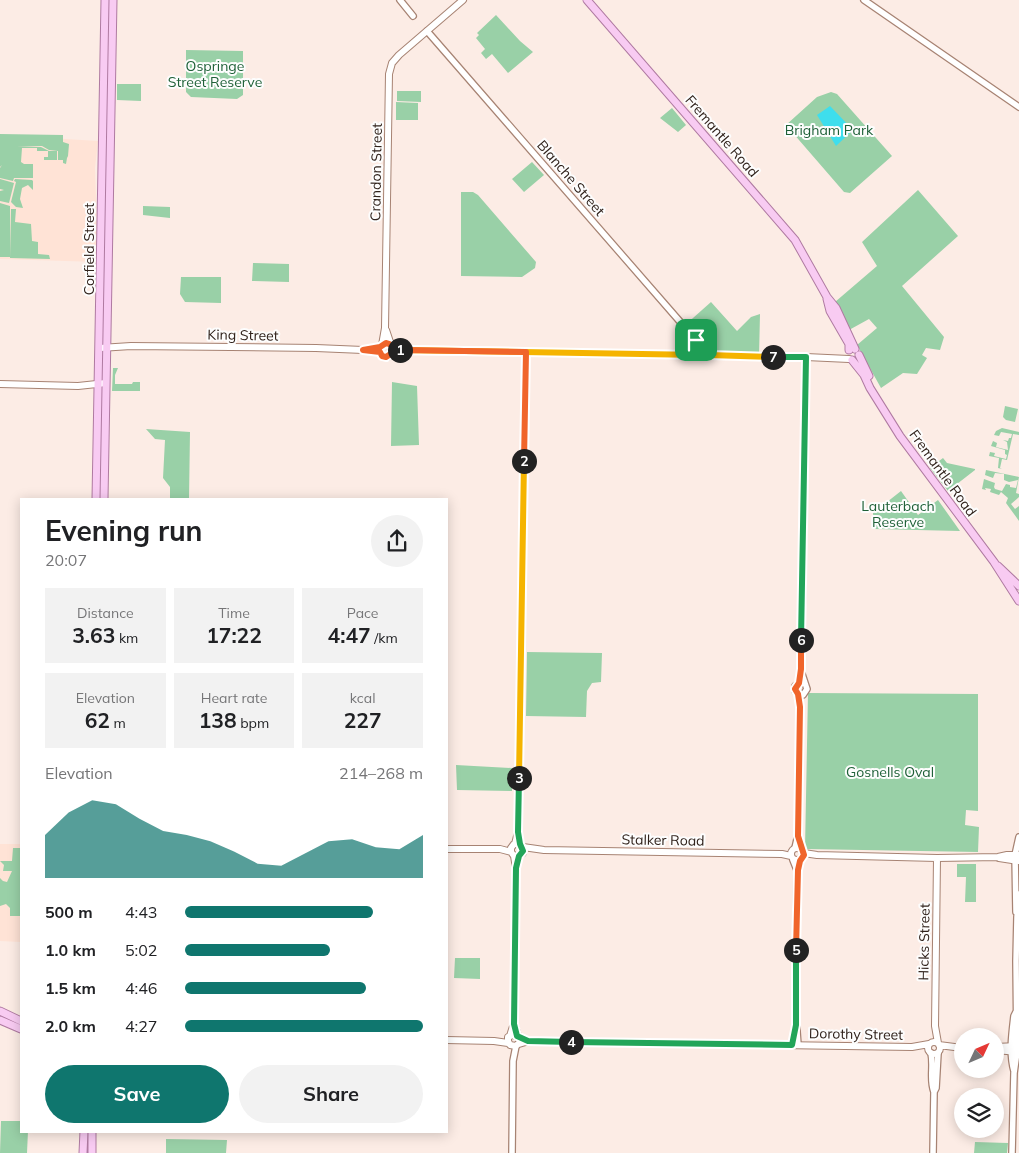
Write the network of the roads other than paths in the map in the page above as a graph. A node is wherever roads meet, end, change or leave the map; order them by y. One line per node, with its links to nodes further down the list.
1 (104, 0): 12 (main road, Corfield Street)
2 (113, 0): 12 (main road, Corfield Street)
3 (400, 0): 7 (street)
4 (463, 0): 8 (main road, Crandon Street)
5 (587, 0): 16 (main road, Fremantle Road)
6 (864, 0): 9 (street)
7 (413, 16)
8 (428, 31): 10 (main road, Crandon Street); 11 (street, Blanche Street)
9 (1019, 107)
10 (385, 328): 13 (main road, Crandon Street); 14 (main road, Crandon Street)
11 (696, 340): 17 (street, Blanche Street); 18 (street, Blanche Street)
12 (104, 345): 13 (main road, King Street); 21 (main road, Corfield Street)
13 (380, 348): 14 (main road); 14 (main road)
14 (392, 348): 15 (main road)
15 (526, 352): 17 (main road); 33 (main road)
16 (852, 354): 19 (main road); 24 (main road, Fremantle Road)
17 (701, 355): 18 (main road)
18 (709, 355): 19 (main road)
19 (806, 357): 28 (street)
20 (0, 384): 21 (main road)
21 (102, 386): 22 (main road, Corfield Street); 23 (main road, Corfield Street)
22 (96, 498)
23 (104, 498)
24 (994, 562): 25 (main road, Fremantle Road); 26 (main road, Fremantle Road)
25 (1018, 586): 26 (main road)
26 (1011, 590): 27 (main road, Fremantle Road)
27 (1019, 601)
28 (801, 683): 29 (street); 29 (street)
29 (800, 694): 34 (street)
30 (1019, 830): 31 (street)
31 (1019, 838): 36 (street)
32 (448, 849): 33 (main road, Stalker Road)
33 (517, 850): 34 (main road, Stalker Road); 44 (main road)
34 (797, 854): 35 (main road, Stalker Road); 45 (street)
35 (937, 858): 36 (main road, Stalker Road); 46 (main road, Hicks Street)
36 (1017, 858): 38 (street)
37 (1019, 894): 38 (street)
38 (1017, 917): 48 (street)
39 (0, 1011): 41 (main road)
40 (0, 1020): 42 (main road)
41 (20, 1021)
42 (20, 1029)
43 (448, 1040): 44 (main road, Dorothy Street)
44 (513, 1040): 45 (main road, Dorothy Street); 53 (street)
45 (795, 1045): 46 (main road, Dorothy Street)
46 (934, 1048): 47 (main road, Dorothy Street); 54 (street, Hicks Street)
47 (954, 1048)
48 (1016, 1049): 55 (street)
49 (84, 1133): 51 (main road)
50 (92, 1133): 52 (main road)
51 (83, 1153)
52 (92, 1153)
53 (512, 1153)
54 (933, 1153)
55 (1012, 1153)

